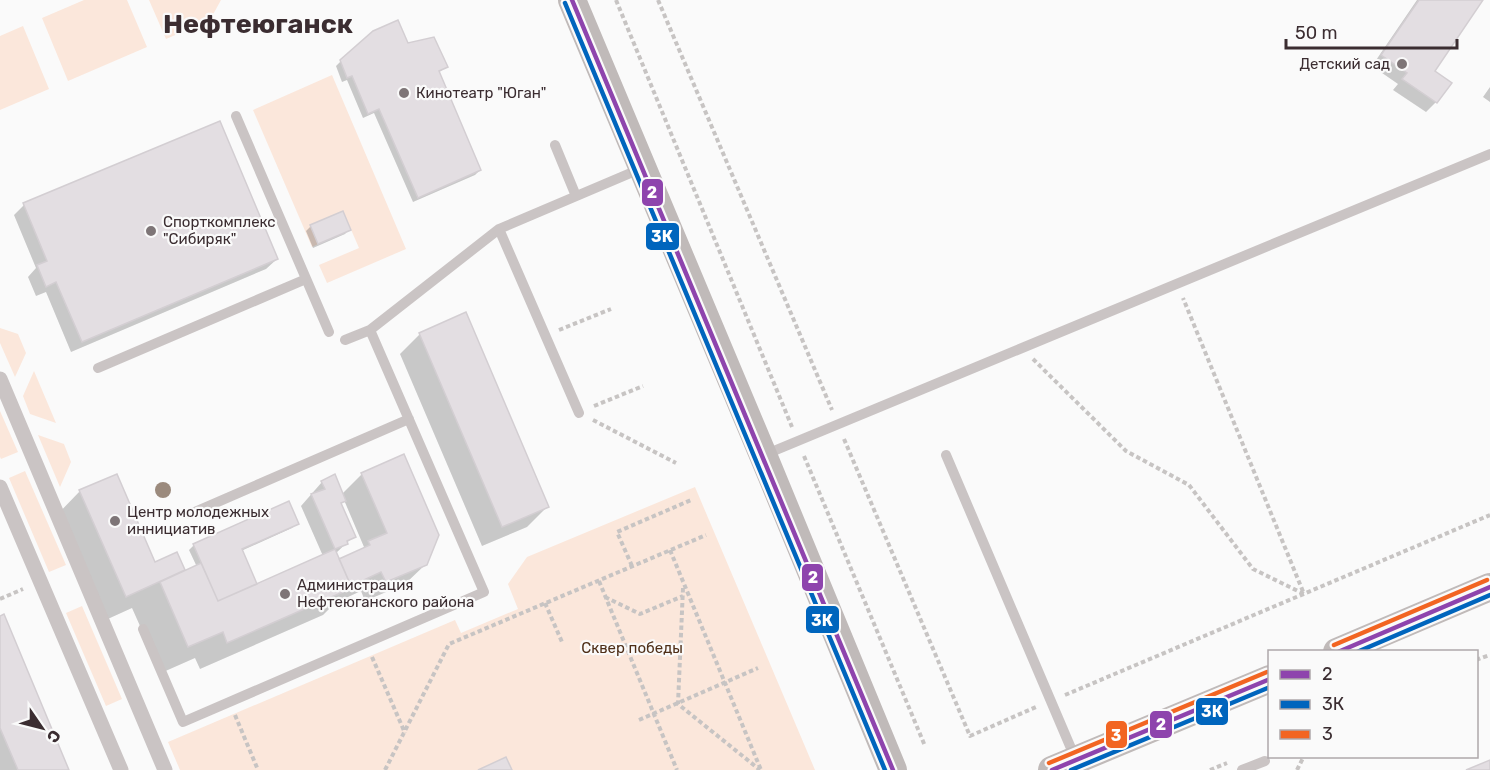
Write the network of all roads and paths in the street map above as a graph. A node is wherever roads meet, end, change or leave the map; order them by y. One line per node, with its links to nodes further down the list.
1 (572, 0): 7 (main road)
2 (616, 0): 24 (path)
3 (658, 0): 23 (path)
4 (236, 116): 10 (lane)
5 (555, 145): 8 (lane)
6 (1490, 154): 11 (lane)
7 (643, 167): 8 (lane); 25 (main road)
8 (576, 196): 9 (lane)
9 (499, 229): 13 (lane); 15 (lane)
10 (306, 279): 14 (lane); 18 (lane)
11 (1177, 284): 17 (lane); 39 (path)
12 (611, 309): 15 (path)
13 (370, 330): 16 (lane); 22 (lane)
14 (329, 332)
15 (545, 336): 21 (lane)
16 (345, 340)
17 (1021, 348): 23 (lane); 39 (path)
18 (98, 368)
19 (0, 379): 61 (street)
20 (643, 386): 21 (path)
21 (579, 413): 27 (path)
22 (409, 419): 30 (lane); 46 (lane)
23 (838, 424): 24 (lane); 51 (path)
24 (798, 441): 25 (lane); 57 (path)
25 (763, 455): 66 (main road)
26 (946, 455): 51 (lane)
27 (676, 463)
28 (0, 487): 36 (street)
29 (691, 500): 34 (path)
30 (190, 514)
31 (1490, 515): 39 (path)
32 (706, 535): 33 (path)
33 (670, 550): 34 (path); 37 (path)
34 (632, 566): 35 (path)
35 (598, 581): 41 (path); 43 (path)
36 (41, 582): 42 (path); 60 (street)
37 (683, 585): 40 (path); 50 (path)
38 (1490, 587): 47 (main road)
39 (1304, 594): 51 (path)
40 (682, 596): 41 (path); 53 (path)
41 (605, 597): 54 (path)
42 (0, 599)
43 (545, 603): 45 (path); 56 (path)
44 (143, 629): 52 (lane)
45 (562, 642)
46 (365, 643): 52 (lane); 56 (path)
47 (1339, 650)
48 (758, 668): 50 (path)
49 (1268, 680): 59 (main road)
50 (724, 683): 53 (path); 65 (path)
51 (1051, 701): 59 (lane)
52 (229, 702): 62 (path)
53 (678, 704): 54 (path); 65 (path)
54 (653, 715): 55 (path); 64 (path)
55 (639, 720)
56 (405, 734): 63 (path)
57 (925, 746)
58 (1265, 761): 67 (lane)
59 (1064, 765)
60 (121, 770)
61 (165, 770)
62 (258, 770)
63 (385, 770)
64 (677, 770)
65 (761, 770)
66 (892, 770)
67 (1242, 770)

